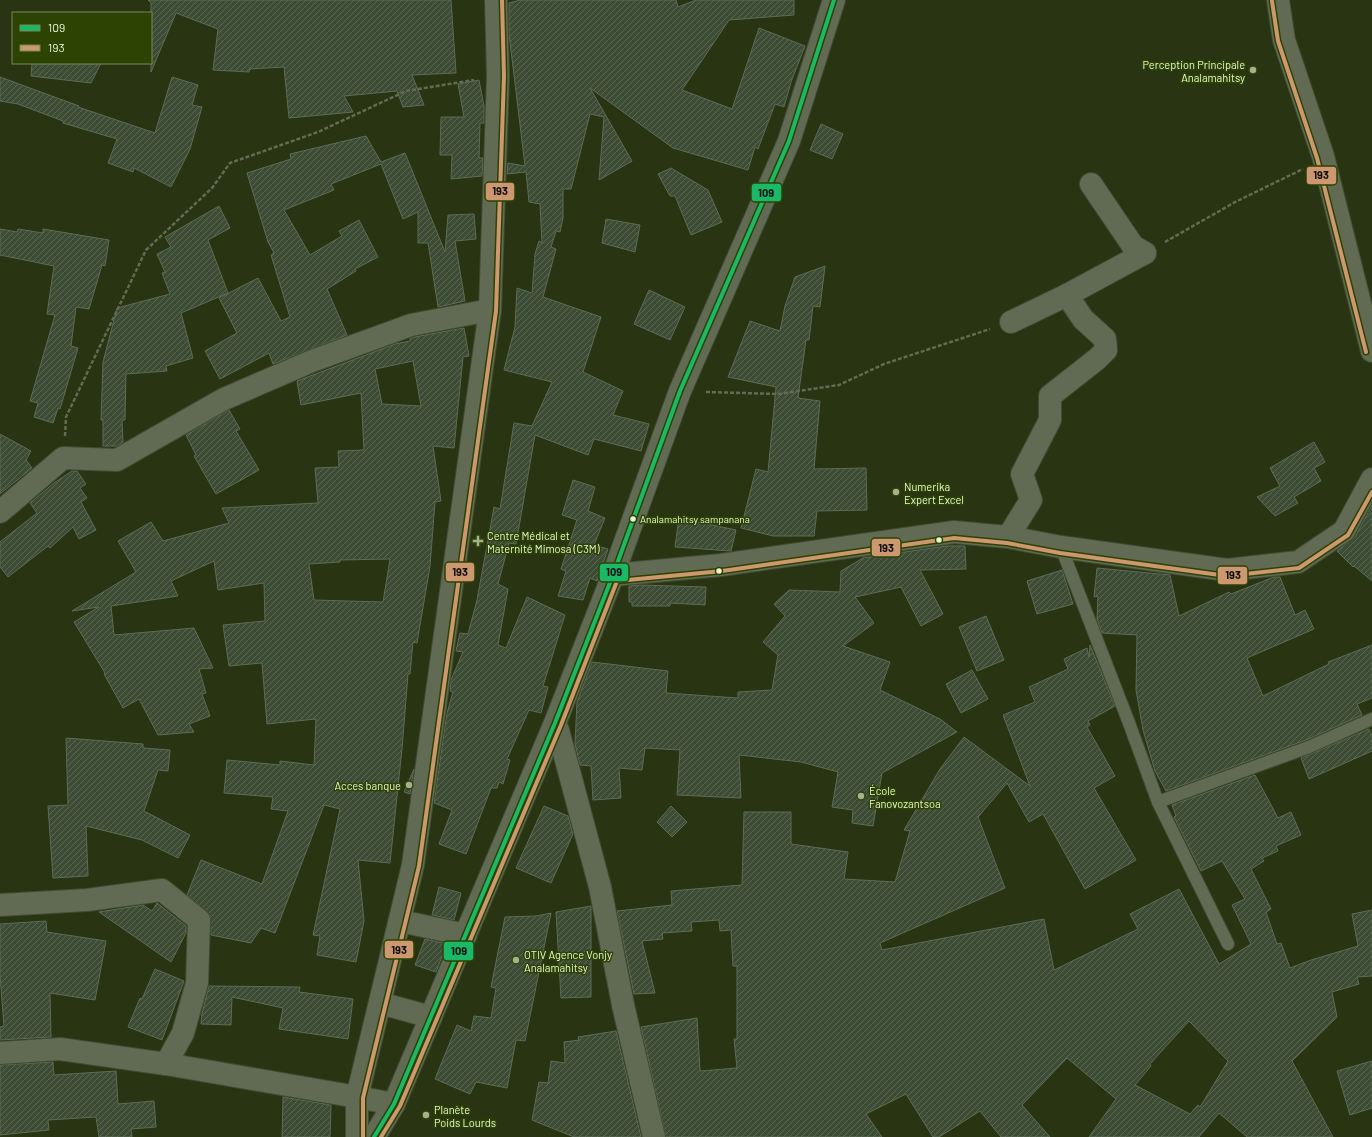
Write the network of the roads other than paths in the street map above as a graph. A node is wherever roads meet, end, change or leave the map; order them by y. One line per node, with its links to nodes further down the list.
1 (496, 0): 6 (street)
2 (834, 0): 13 (street)
3 (1278, 0): 8 (street)
4 (1091, 184): 5 (street)
5 (1067, 295): 7 (street); 11 (street)
6 (490, 310): 10 (street); 18 (street)
7 (1011, 322)
8 (1372, 351)
9 (1372, 479): 12 (street)
10 (0, 512)
11 (1008, 537): 12 (street); 13 (street)
12 (1061, 547): 16 (lane)
13 (613, 575): 15 (street)
14 (1372, 718): 16 (lane)
15 (555, 723): 19 (street); 29 (street)
16 (1158, 802): 20 (lane)
17 (0, 905): 24 (street)
18 (400, 921): 19 (street); 21 (street)
19 (466, 935): 22 (street)
20 (1228, 944)
21 (380, 1003): 22 (street); 25 (street)
22 (431, 1017): 26 (street)
23 (0, 1053): 24 (street)
24 (166, 1064): 25 (street)
25 (357, 1097): 26 (street); 27 (street)
26 (394, 1104): 28 (street)
27 (357, 1137)
28 (374, 1137)
29 (654, 1137)

